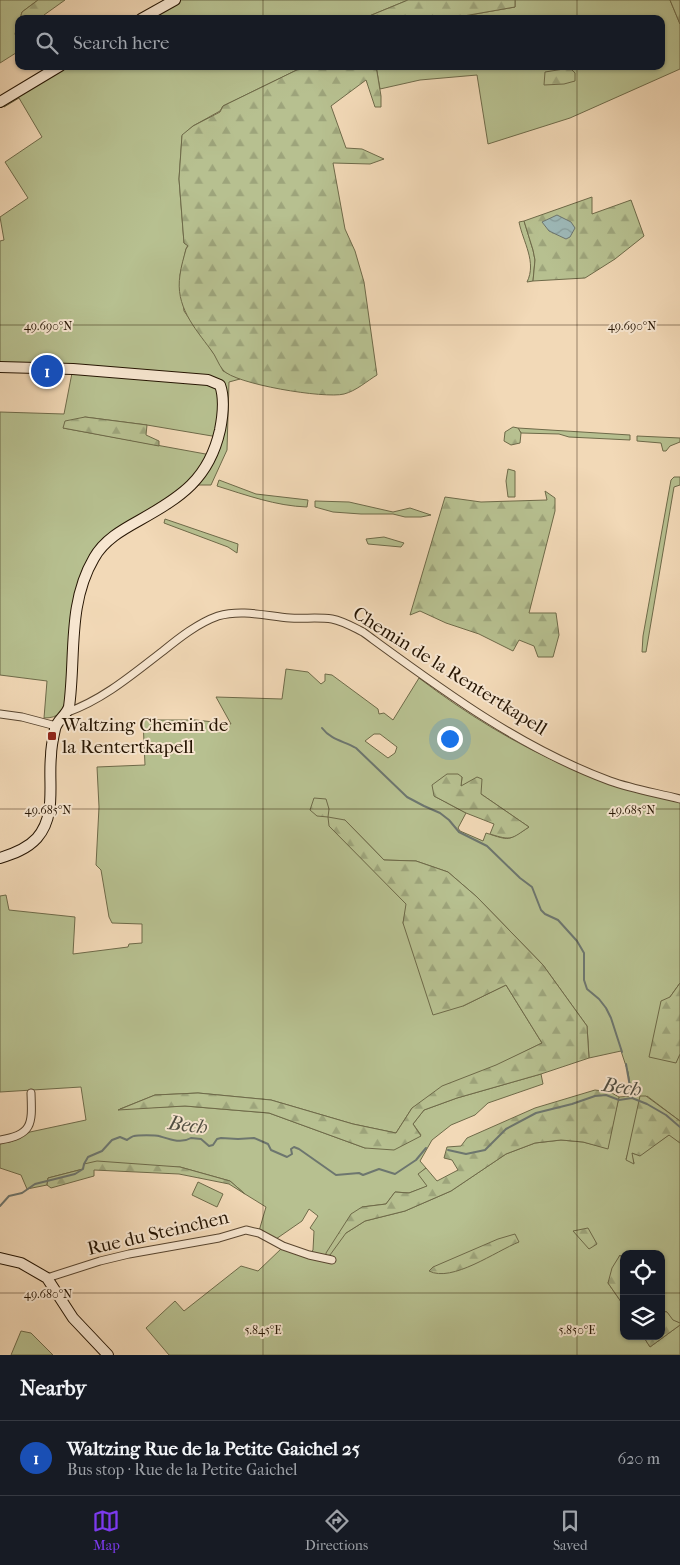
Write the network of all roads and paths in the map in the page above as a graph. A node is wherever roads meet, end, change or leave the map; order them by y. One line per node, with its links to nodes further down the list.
1 (174, 0): 2 (street)
2 (148, 15)
3 (53, 70): 4 (street)
4 (0, 102)
5 (0, 367): 6 (street)
6 (68, 712): 8 (street, Chemin de la Rentertkapell); 9 (street, Chemin de la Rentertkapell)
7 (0, 714): 8 (street)
8 (56, 726): 10 (street)
9 (680, 799)
10 (0, 858)
11 (31, 1093): 12 (street)
12 (0, 1140)
13 (0, 1258): 15 (street)
14 (332, 1260): 15 (street, Rue du Steinchen)
15 (47, 1278): 16 (street)
16 (108, 1355)

